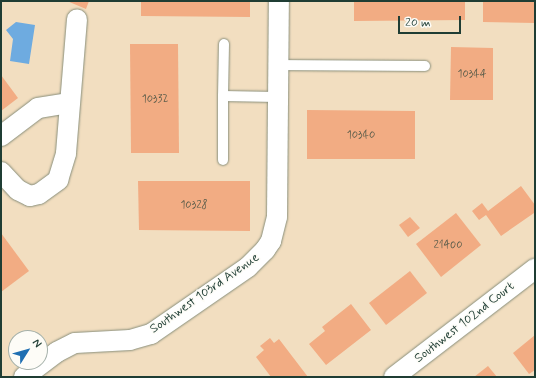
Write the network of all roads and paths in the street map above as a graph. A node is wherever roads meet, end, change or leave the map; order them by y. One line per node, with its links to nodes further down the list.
1 (279, 1): 4 (street, Southwest 103rd Avenue)
2 (77, 19): 8 (street)
3 (224, 44): 6 (lane)
4 (277, 65): 5 (lane); 7 (street, Southwest 103rd Avenue)
5 (425, 66)
6 (223, 96): 7 (lane); 10 (lane)
7 (277, 97): 13 (street, Southwest 103rd Avenue)
8 (70, 104): 9 (street); 11 (street)
9 (1, 136)
10 (223, 160)
11 (1, 172)
12 (535, 269): 14 (street, Southwest 102nd Court)
13 (24, 377)
14 (394, 377)

